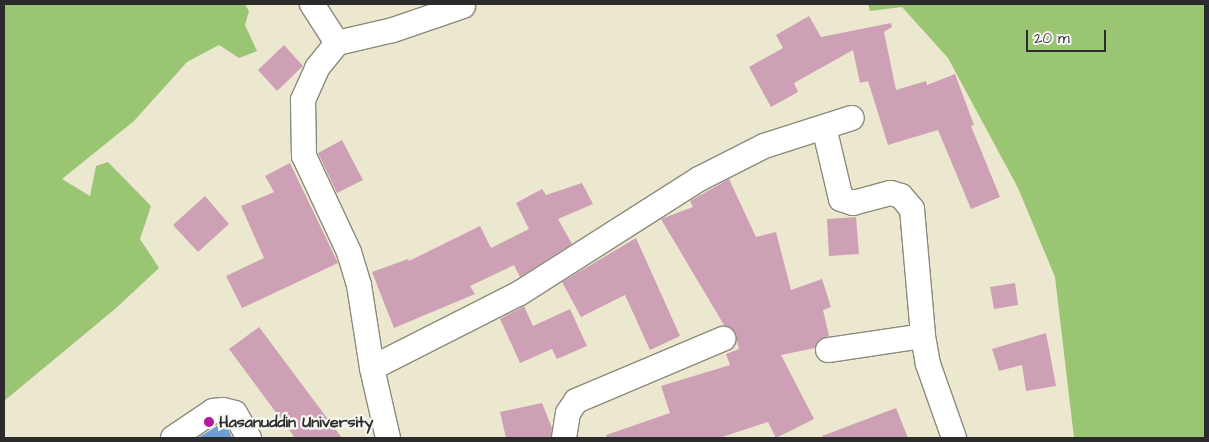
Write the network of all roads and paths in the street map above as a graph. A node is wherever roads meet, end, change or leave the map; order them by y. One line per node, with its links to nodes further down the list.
1 (312, 4): 3 (street)
2 (463, 6): 3 (street)
3 (337, 42): 9 (street)
4 (852, 118): 5 (street)
5 (824, 127): 6 (street); 9 (street)
6 (923, 336): 8 (street); 14 (street)
7 (723, 339): 13 (street)
8 (828, 350)
9 (372, 368): 12 (street)
10 (173, 438): 11 (street)
11 (249, 438)
12 (388, 438)
13 (564, 438)
14 (954, 438)

